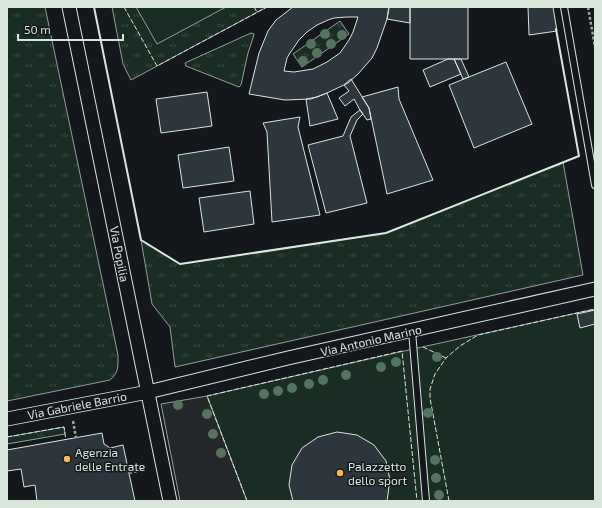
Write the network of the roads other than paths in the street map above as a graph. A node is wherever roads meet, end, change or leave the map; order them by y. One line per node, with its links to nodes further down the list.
1 (69, 7): 6 (street, Via Popilia)
2 (564, 7): 3 (lane)
3 (595, 185)
4 (595, 289): 5 (street, Via Antonio Marino)
5 (412, 331): 6 (street, Via Antonio Marino); 9 (lane)
6 (148, 392): 7 (street, Via Gabriele Barrio); 8 (street, Via Popilia)
7 (7, 419)
8 (170, 501)
9 (426, 501)

